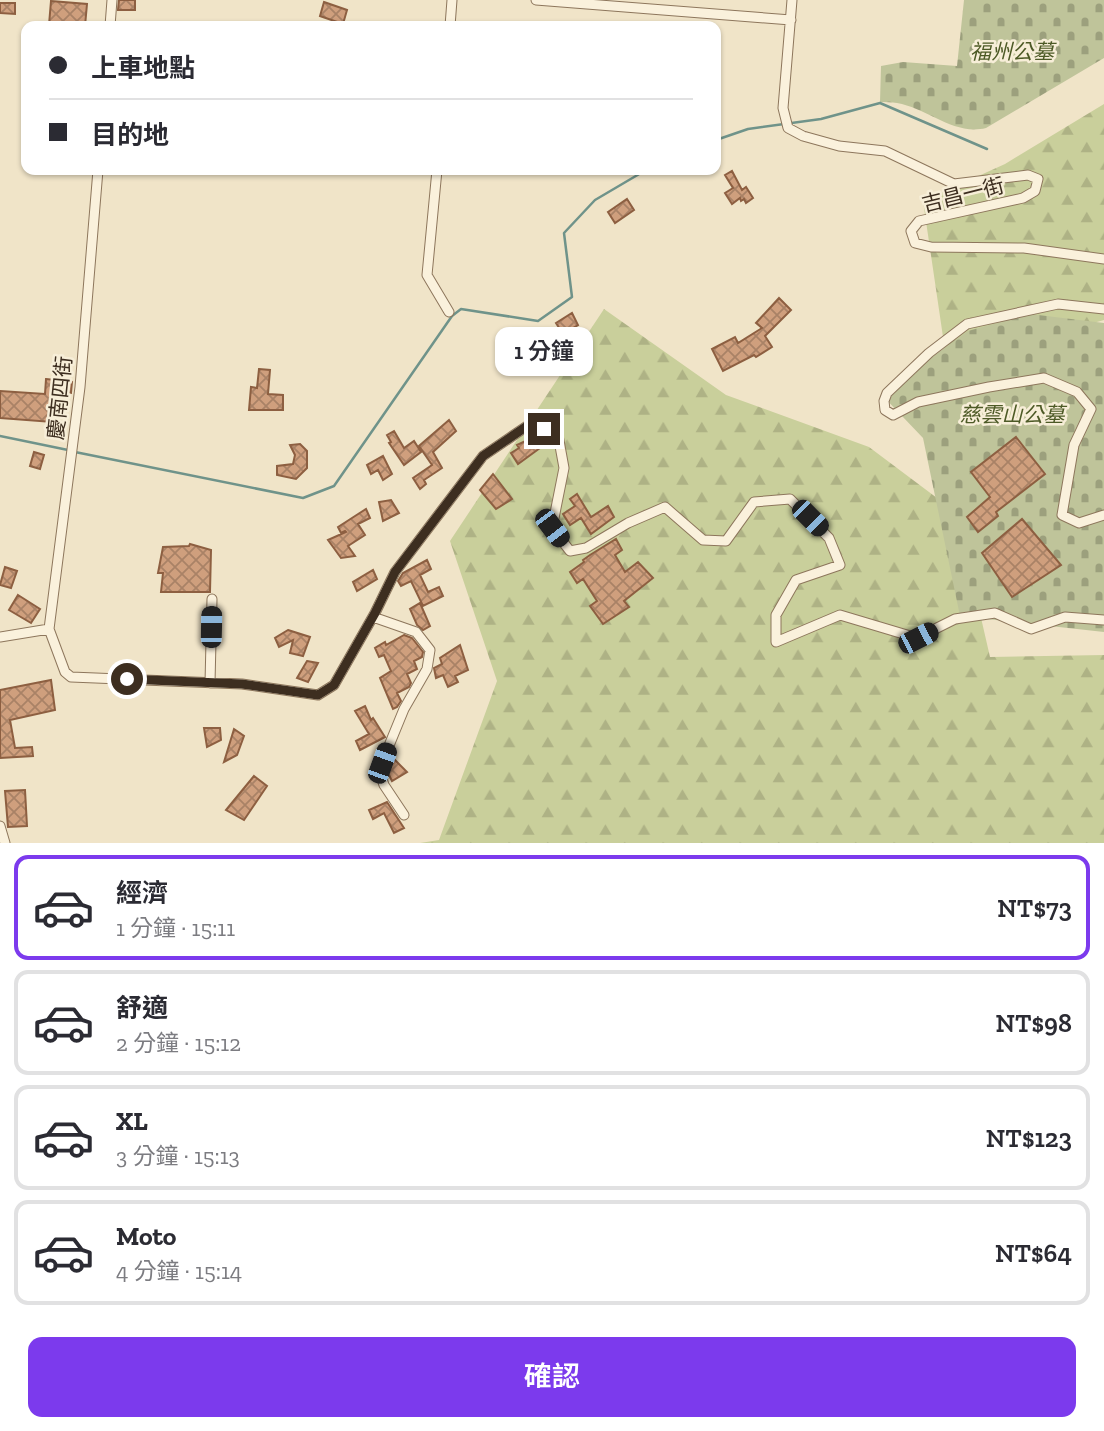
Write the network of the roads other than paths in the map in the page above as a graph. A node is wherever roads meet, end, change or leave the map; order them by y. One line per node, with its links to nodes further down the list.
1 (112, 0): 6 (street)
2 (452, 0): 7 (street)
3 (536, 0): 5 (street)
4 (792, 0): 5 (street, 吉昌一街)
5 (790, 20): 10 (street, 吉昌一街)
6 (110, 21)
7 (450, 21)
8 (98, 175): 17 (street, 慶南四街)
9 (437, 175): 12 (street)
10 (1104, 260)
11 (1104, 309): 13 (street)
12 (449, 312)
13 (1104, 518)
14 (212, 599): 19 (street)
15 (373, 617): 16 (street); 19 (street); 20 (street)
16 (1104, 620)
17 (49, 629): 18 (street); 19 (street)
18 (0, 637)
19 (210, 682)
20 (404, 815)
21 (0, 826): 22 (street)
22 (5, 843)

